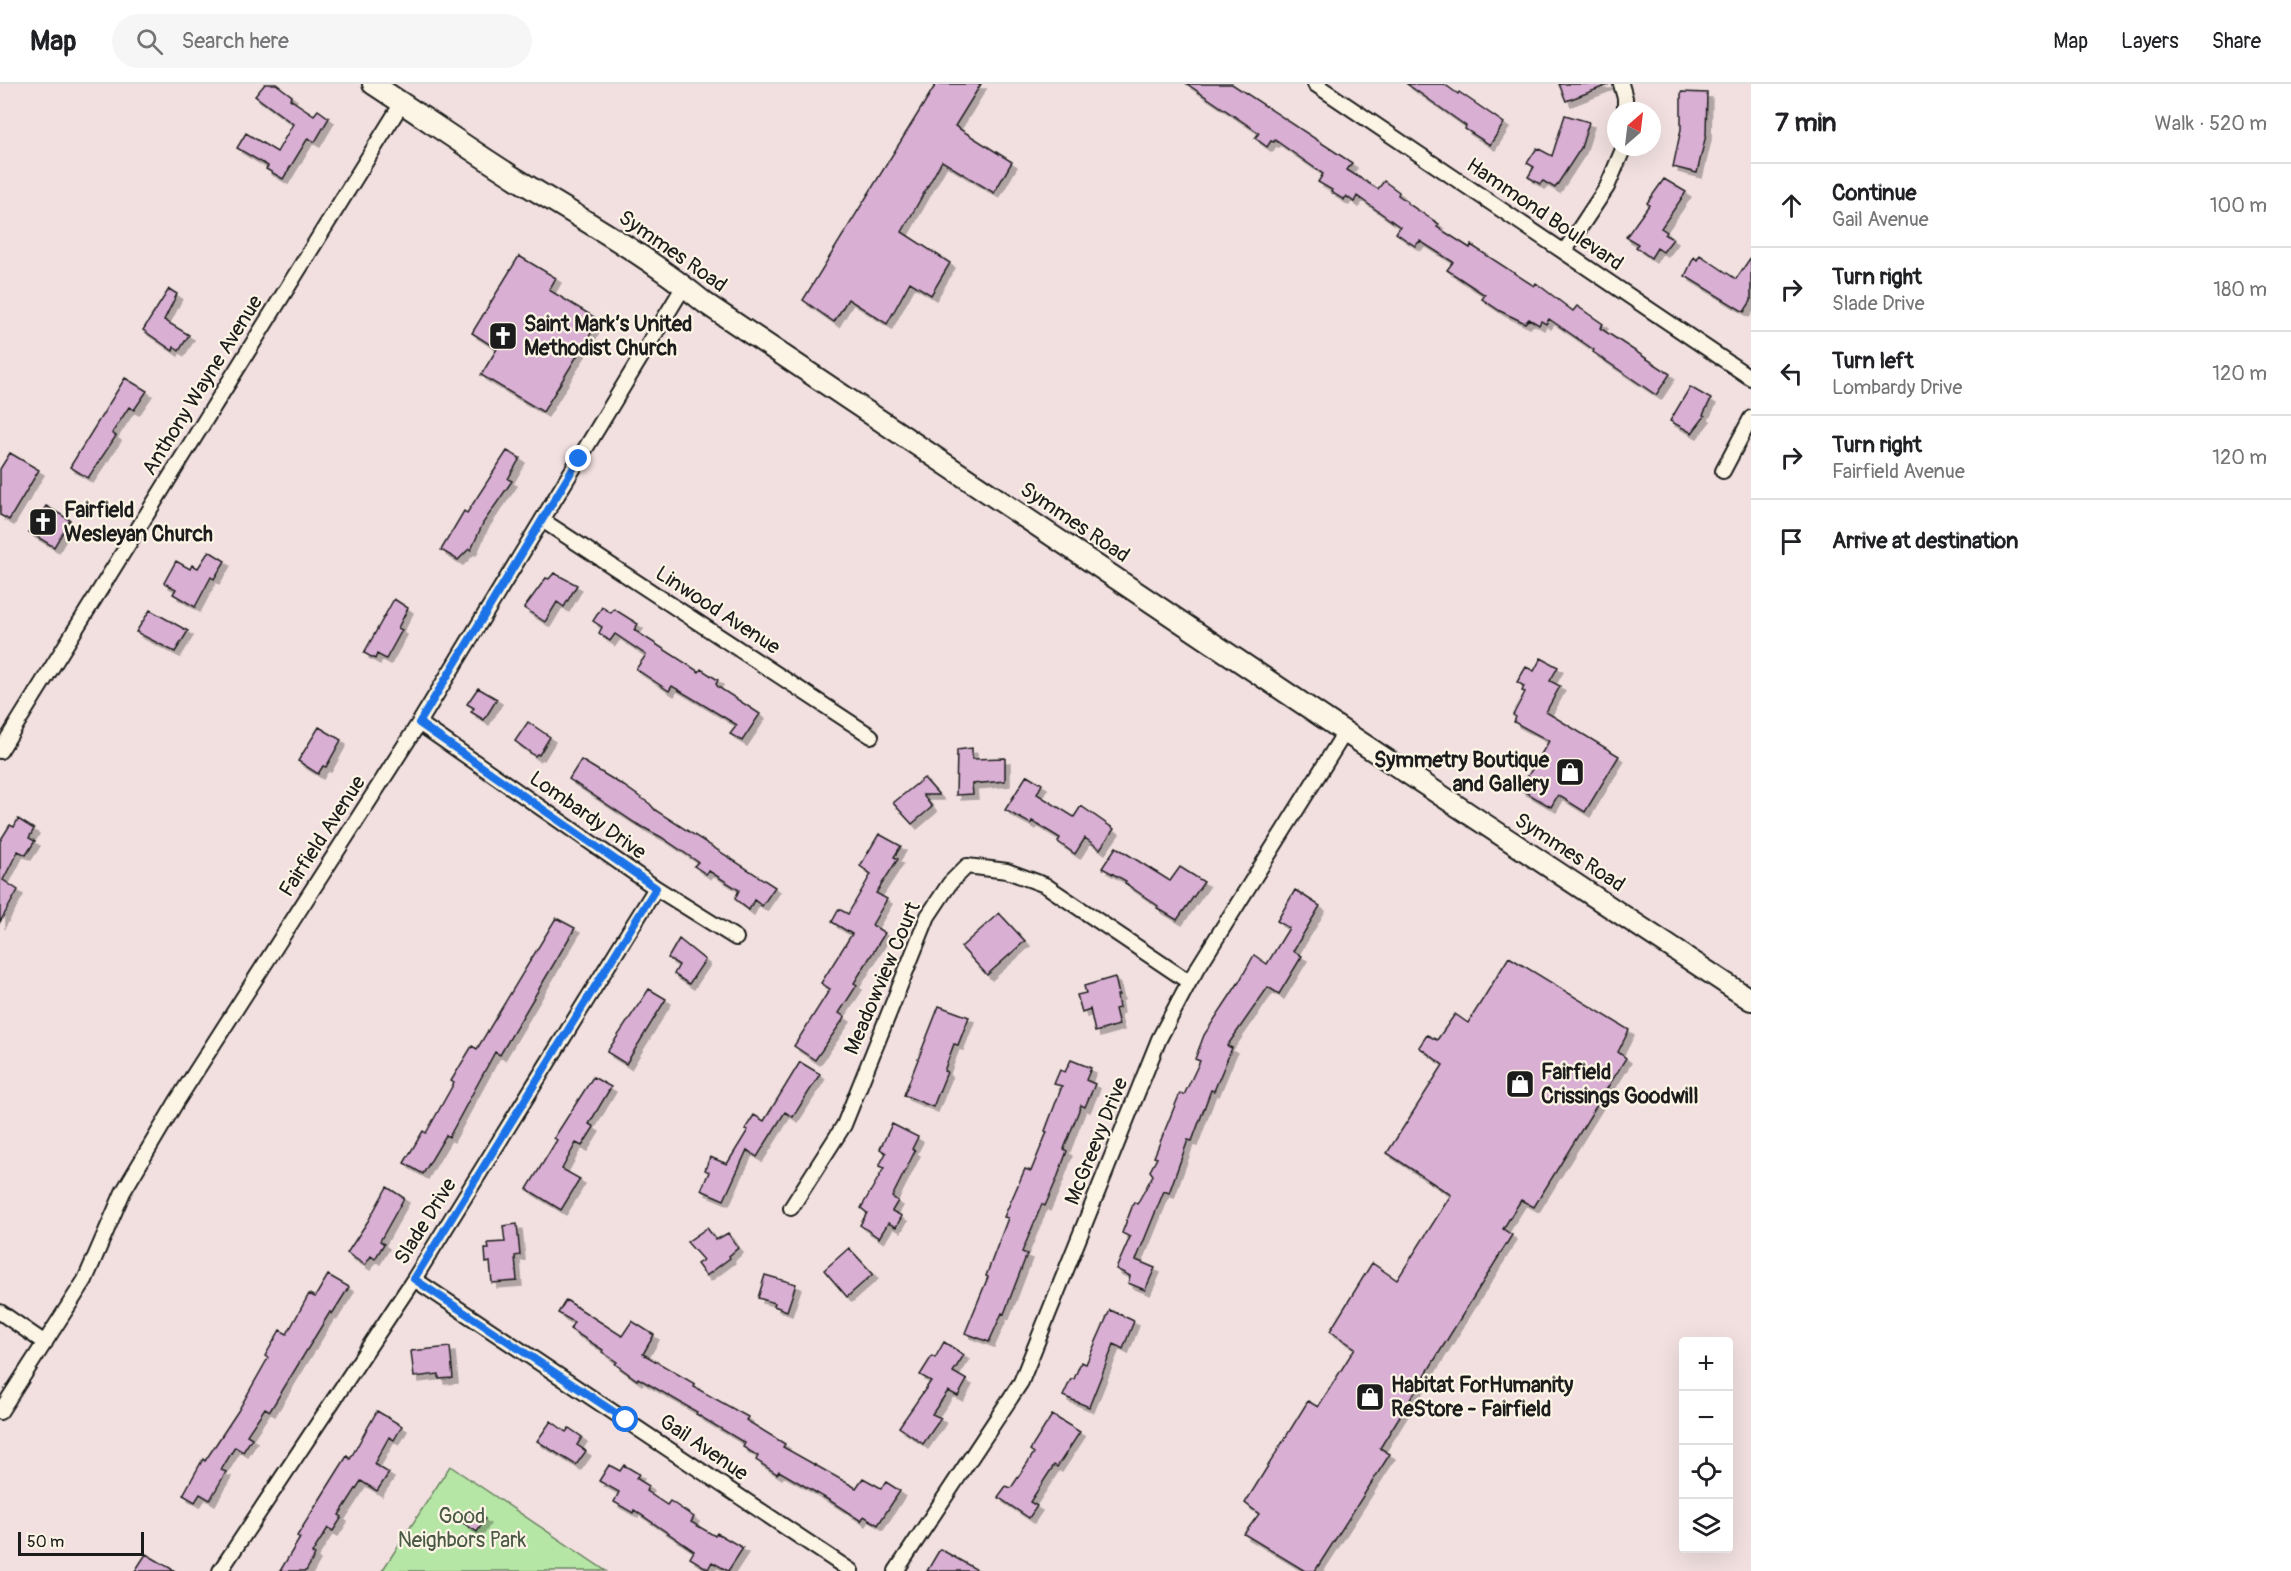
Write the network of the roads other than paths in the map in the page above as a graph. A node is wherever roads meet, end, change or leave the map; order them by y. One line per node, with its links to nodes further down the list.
1 (373, 84): 5 (main road, Symmes Road)
2 (1315, 84): 7 (street, Hammond Boulevard)
3 (1621, 84): 4 (street)
4 (1625, 102)
5 (402, 103): 8 (main road, Symmes Road); 16 (street, Anthony Wayne Avenue)
6 (1620, 156): 7 (street)
7 (1564, 252): 9 (street, Hammond Boulevard)
8 (684, 286): 12 (street, Fairfield Avenue); 14 (main road, Symmes Road)
9 (1751, 378)
10 (1751, 418): 11 (street)
11 (1723, 471)
12 (542, 520): 13 (street, Fairfield Avenue); 15 (street, Linwood Avenue)
13 (419, 723): 17 (street, Lombardy Drive); 24 (street, Fairfield Avenue)
14 (1345, 732): 19 (street, McGreevy Drive); 20 (main road, Symmes Road)
15 (871, 736)
16 (0, 751)
17 (656, 888): 18 (street, Lombardy Drive); 22 (street, Slade Drive)
18 (735, 938)
19 (1189, 982): 21 (street, Meadowview Court); 28 (street, McGreevy Drive)
20 (1751, 1000)
21 (791, 1209)
22 (414, 1279): 26 (street, Slade Drive); 27 (street, Gail Avenue)
23 (0, 1312): 24 (street)
24 (45, 1343): 25 (street, Fairfield Avenue)
25 (0, 1412)
26 (220, 1571)
27 (851, 1571)
28 (896, 1571)

